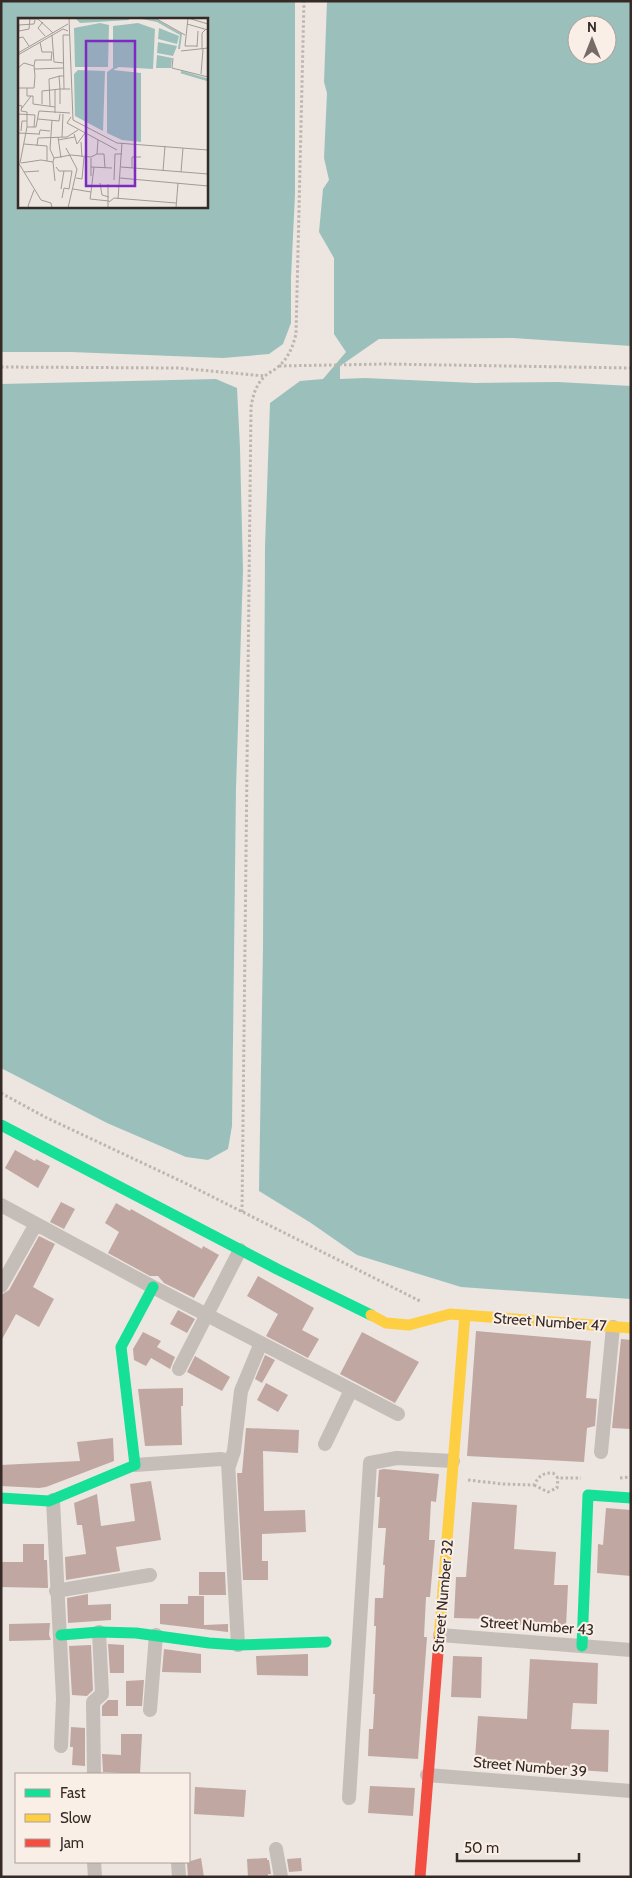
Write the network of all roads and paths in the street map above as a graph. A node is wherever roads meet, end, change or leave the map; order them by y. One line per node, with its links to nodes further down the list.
1 (304, 1): 2 (path)
2 (279, 366): 4 (path); 5 (path)
3 (1, 368): 5 (path)
4 (631, 368)
5 (265, 376): 9 (path)
6 (1, 1093): 9 (path)
7 (1, 1125): 11 (street, Street Number 47)
8 (1, 1205): 10 (street)
9 (242, 1212): 14 (path)
10 (36, 1224): 12 (street); 13 (street)
11 (240, 1250): 15 (street); 16 (street, Street Number 47)
12 (1, 1286)
13 (153, 1287): 15 (street); 26 (street)
14 (426, 1304)
15 (207, 1314): 19 (street); 20 (street)
16 (467, 1316): 17 (street, Street Number 47); 25 (street, Street Number 32)
17 (613, 1327): 18 (street, Street Number 47); 24 (street)
18 (631, 1328)
19 (261, 1343): 21 (street); 27 (street)
20 (179, 1369)
21 (351, 1390): 22 (street); 23 (street)
22 (398, 1414)
23 (325, 1444)
24 (601, 1452)
25 (454, 1461): 29 (street, Street Number 32); 52 (street)
26 (135, 1465): 27 (street); 36 (street)
27 (230, 1466): 44 (street)
28 (631, 1477): 32 (path)
29 (452, 1478): 33 (path); 42 (street, Street Number 32)
30 (558, 1478): 31 (path); 33 (path); 33 (path)
31 (587, 1478)
32 (616, 1478)
33 (534, 1485)
34 (1, 1498): 36 (street)
35 (631, 1498): 45 (street)
36 (52, 1500): 38 (street)
37 (150, 1575): 38 (street)
38 (56, 1591): 40 (street)
39 (99, 1632): 40 (street); 41 (street); 49 (street)
40 (61, 1635): 48 (street)
41 (156, 1635): 44 (street); 47 (street)
42 (440, 1635): 45 (street, Street Number 43); 50 (street, Street Number 32)
43 (326, 1642): 44 (street)
44 (238, 1644)
45 (582, 1646): 46 (street, Street Number 43)
46 (631, 1650)
47 (150, 1710)
48 (61, 1746)
49 (94, 1773)
50 (427, 1775): 51 (street, Street Number 39); 59 (street, Street Number 32)
51 (631, 1791)
52 (349, 1798)
53 (276, 1849): 58 (street)
54 (94, 1863): 56 (street)
55 (178, 1863): 57 (street)
56 (95, 1877)
57 (179, 1877)
58 (281, 1877)
59 (420, 1877)

